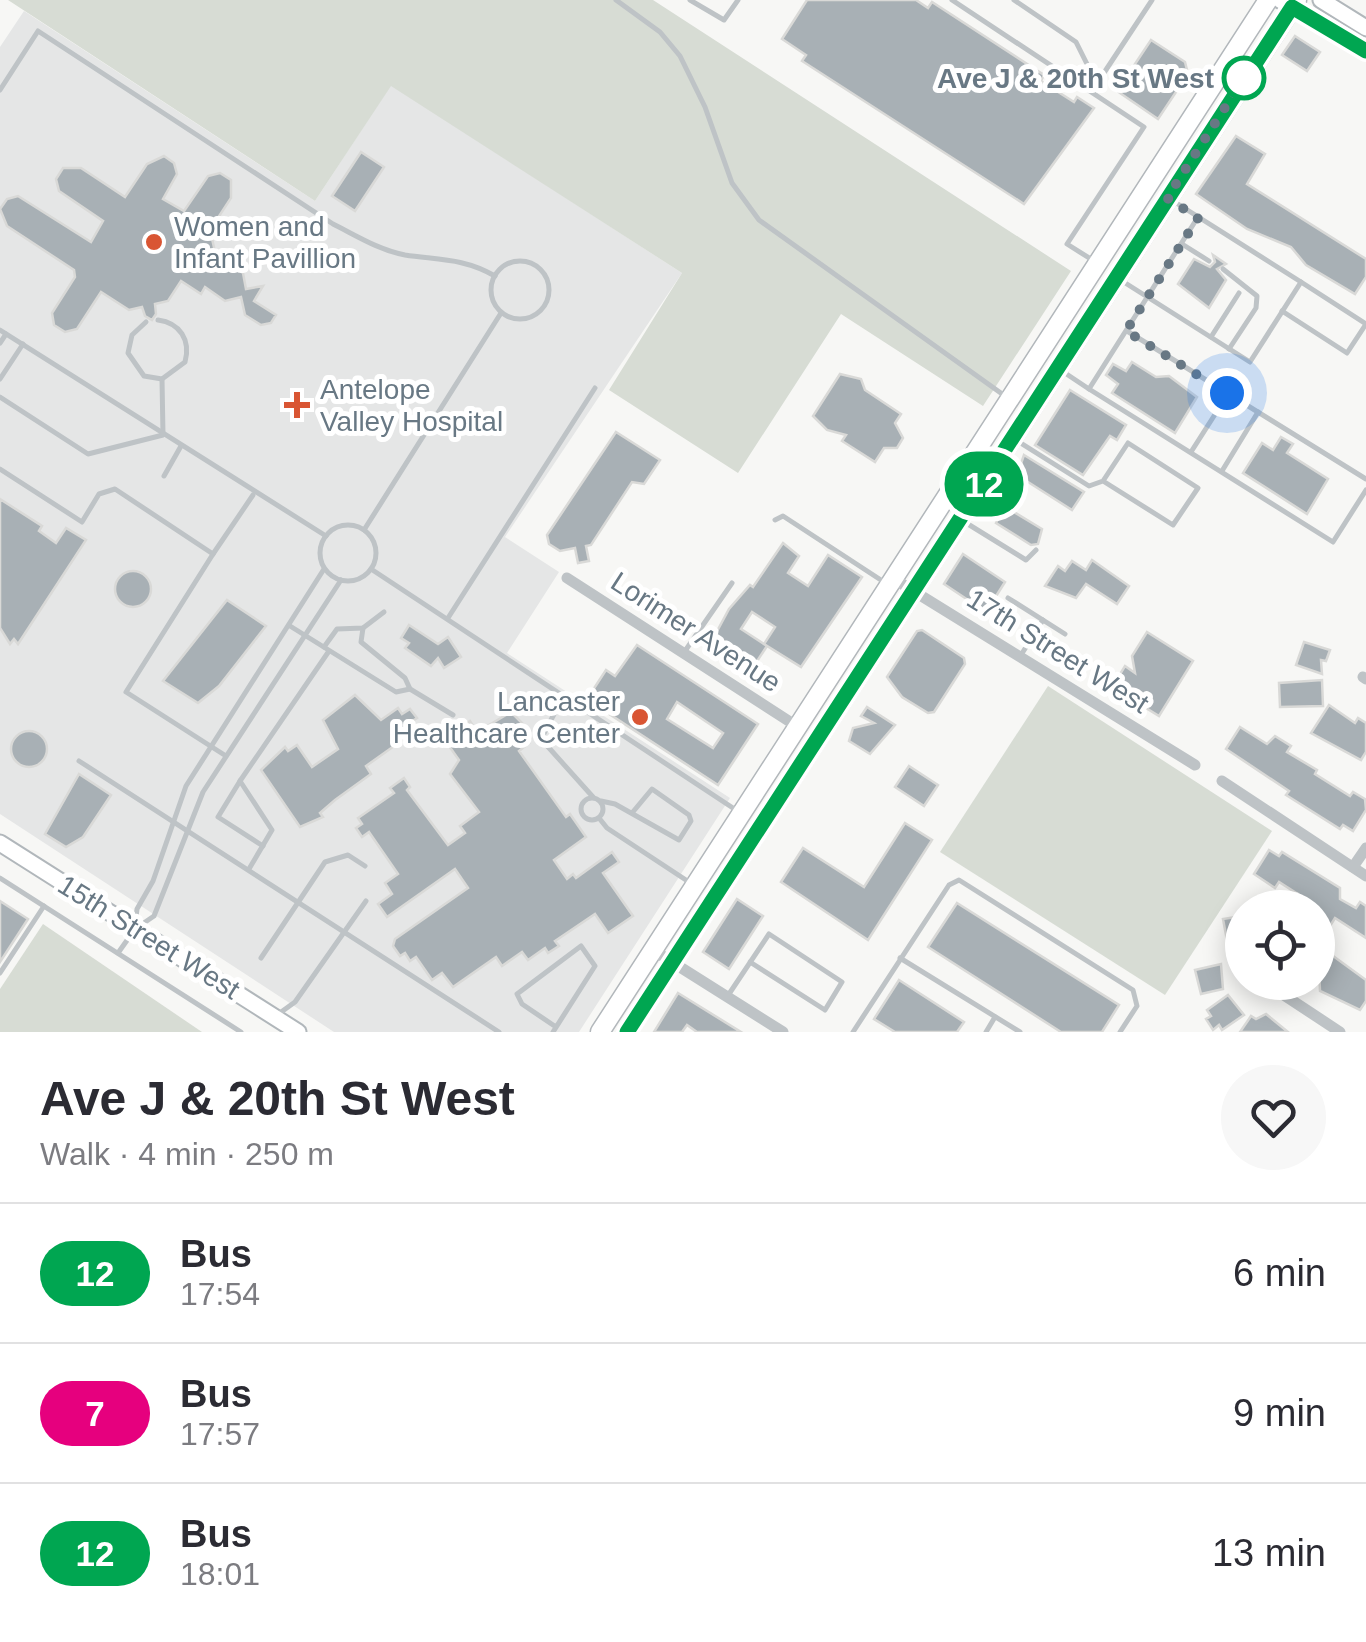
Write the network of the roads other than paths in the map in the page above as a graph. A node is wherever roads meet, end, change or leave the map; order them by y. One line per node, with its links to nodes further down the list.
1 (616, 0): 44 (lane)
2 (690, 0): 3 (lane)
3 (738, 0)
4 (952, 0): 14 (lane)
5 (1014, 0): 12 (lane)
6 (1152, 0): 12 (lane)
7 (1268, 0): 15 (main road)
8 (1321, 0): 10 (street)
9 (1290, 2): 11 (street); 16 (main road)
10 (1366, 28)
11 (1366, 51)
12 (1097, 84): 14 (lane)
13 (0, 90): 22 (lane)
14 (1092, 92): 20 (lane)
15 (1163, 166): 20 (main road); 23 (main road)
16 (1167, 198): 17 (lane); 23 (main road)
17 (1198, 218): 18 (lane); 24 (lane)
18 (1182, 243): 19 (lane); 26 (lane)
19 (1210, 261)
20 (1100, 265): 37 (main road); 44 (main road)
21 (1223, 270): 36 (lane)
22 (495, 276): 28 (lane); 28 (lane)
23 (1117, 278): 26 (lane); 37 (main road)
24 (1301, 282): 27 (lane); 27 (lane)
25 (1239, 294): 33 (lane)
26 (1148, 297): 31 (lane); 33 (lane)
27 (1282, 311): 36 (lane)
28 (501, 312): 59 (lane)
29 (158, 320): 39 (lane)
30 (146, 322): 39 (lane)
31 (1126, 331): 41 (lane); 42 (lane)
32 (3, 332): 34 (lane); 35 (lane)
33 (1211, 337): 36 (lane)
34 (0, 343)
35 (23, 344): 38 (lane); 46 (lane)
36 (1229, 349)
37 (1063, 361): 41 (lane); 47 (main road)
38 (0, 379)
39 (162, 379): 46 (lane)
40 (595, 388): 72 (lane)
41 (1089, 389): 49 (lane)
42 (1228, 394): 45 (lane); 49 (lane)
43 (0, 397): 46 (lane)
44 (1011, 402): 67 (main road)
45 (1258, 412): 51 (lane); 53 (lane)
46 (163, 435): 48 (lane)
47 (1013, 438): 54 (lane); 57 (main road)
48 (181, 446): 52 (lane); 56 (lane)
49 (1192, 452): 51 (lane)
50 (0, 469): 62 (lane)
51 (1222, 471): 55 (lane)
52 (164, 476)
53 (1366, 479)
54 (1103, 481): 54 (lane)
55 (1366, 490)
56 (254, 494): 60 (lane); 62 (lane)
57 (961, 519): 61 (lane); 69 (main road)
58 (774, 520): 67 (lane)
59 (364, 530): 60 (lane); 64 (lane)
60 (326, 536): 63 (lane)
61 (1036, 550)
62 (213, 554): 87 (lane)
63 (324, 568): 66 (lane); 74 (lane)
64 (371, 568): 66 (lane); 72 (lane)
65 (567, 578): 79 (street, Lorimer Avenue)
66 (341, 580): 77 (lane)
67 (892, 582): 69 (street, 17th Street West); 80 (main road)
68 (732, 583): 79 (lane)
69 (914, 591): 81 (street, 17th Street West); 86 (main road)
70 (1008, 598): 73 (lane)
71 (384, 612): 75 (lane)
72 (448, 618): 83 (lane)
73 (1043, 620): 76 (lane); 81 (lane)
74 (290, 626): 77 (lane); 87 (lane)
75 (363, 628): 78 (lane); 82 (lane)
76 (1066, 634)
77 (305, 636): 78 (lane); 88 (lane)
78 (326, 649): 82 (lane); 92 (lane)
79 (683, 653): 85 (street, Lorimer Avenue)
80 (844, 656): 85 (main road); 86 (main road)
81 (1020, 658): 90 (street, 17th Street West)
82 (410, 688): 84 (lane)
83 (563, 697): 93 (lane); 96 (lane)
84 (453, 715)
85 (798, 727): 96 (main road); 99 (main road)
86 (818, 741): 99 (main road)
87 (211, 747): 88 (lane); 98 (lane)
88 (227, 756): 100 (lane)
89 (79, 761): 98 (lane)
90 (1195, 765)
91 (1222, 781): 105 (street)
92 (240, 782): 101 (lane); 101 (lane)
93 (593, 797): 94 (lane); 97 (lane)
94 (600, 801): 95 (lane); 97 (lane)
95 (632, 813): 95 (lane)
96 (742, 813): 109 (main road)
97 (599, 818): 109 (lane)
98 (173, 820): 100 (lane); 113 (lane)
99 (762, 826): 119 (main road)
100 (188, 830): 106 (lane); 113 (lane)
101 (263, 846): 106 (lane)
102 (1366, 848): 105 (street)
103 (4, 849): 113 (street, 15th Street West)
104 (365, 866): 111 (lane)
105 (1353, 868): 107 (street)
106 (249, 870): 111 (lane)
107 (1366, 876)
108 (0, 878): 112 (lane, 15th Street West)
109 (694, 886): 115 (main road)
110 (366, 900): 114 (lane)
111 (299, 901): 114 (lane); 117 (lane)
112 (44, 906): 116 (lane, 15th Street West); 121 (lane)
113 (135, 929): 116 (lane); 124 (street, 15th Street West)
114 (345, 932): 124 (lane); 130 (lane)
115 (653, 950): 119 (street); 131 (main road)
116 (118, 954): 128 (lane, 15th Street West)
117 (261, 958)
118 (900, 958): 125 (lane); 133 (lane); 136 (lane)
119 (672, 962): 122 (street); 132 (main road)
120 (750, 962): 120 (lane); 122 (lane)
121 (0, 973)
122 (727, 997): 127 (street)
123 (1291, 1000): 137 (street)
124 (275, 1017): 129 (street, 15th Street West)
125 (995, 1018): 134 (lane); 135 (lane)
126 (554, 1029): 126 (lane)
127 (780, 1031)
128 (241, 1032)
129 (298, 1032)
130 (499, 1032)
131 (600, 1032)
132 (627, 1032)
133 (853, 1032)
134 (986, 1032)
135 (1020, 1032)
136 (1120, 1032)
137 (1340, 1032)

